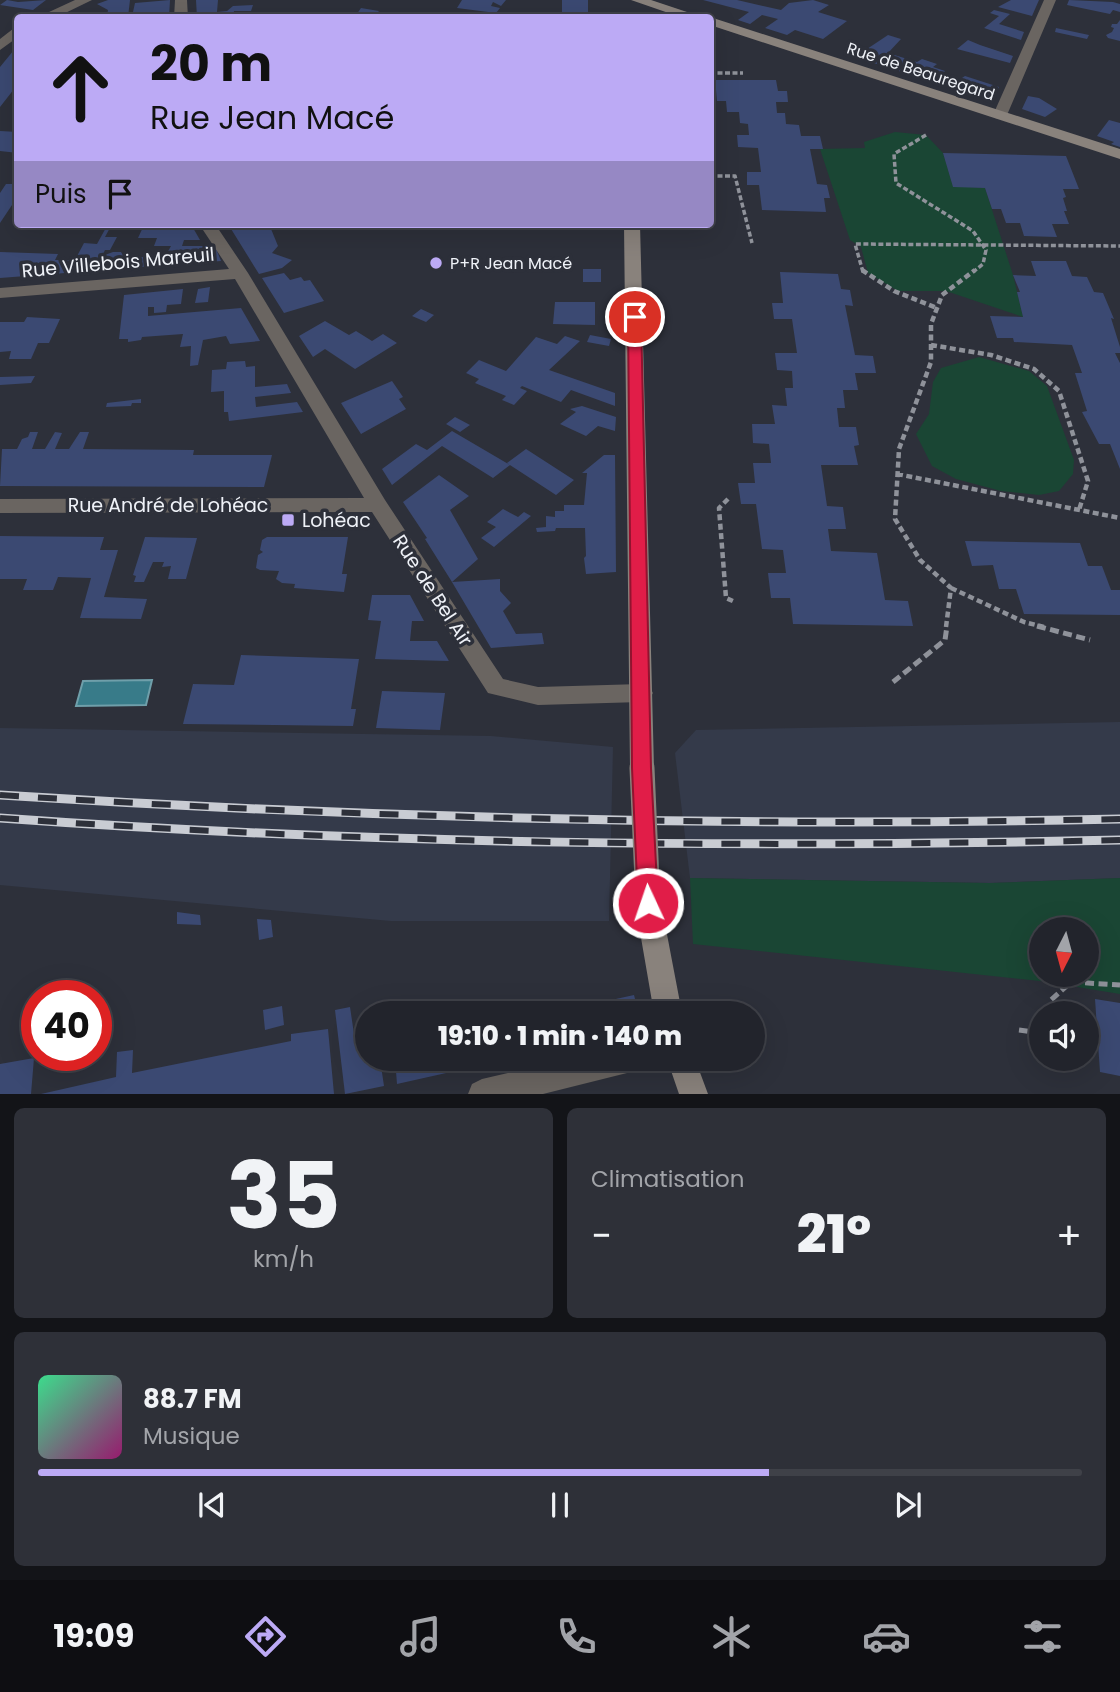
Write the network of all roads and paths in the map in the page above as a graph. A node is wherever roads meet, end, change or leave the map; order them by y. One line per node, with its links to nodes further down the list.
1 (86, 0): 4 (street)
2 (1050, 0): 11 (street)
3 (640, 2): 5 (street)
4 (52, 14)
5 (684, 14)
6 (714, 22): 11 (street, Rue de Beauregard)
7 (14, 33): 8 (street)
8 (0, 46)
9 (714, 73): 10 (path)
10 (743, 73)
11 (1000, 115): 13 (street, Rue de Beauregard)
12 (926, 135): 18 (path)
13 (1120, 154)
14 (714, 176): 17 (path)
15 (210, 228): 20 (street, Rue de Bel Air)
16 (632, 228): 34 (street)
17 (752, 243)
18 (983, 246): 19 (path); 22 (path); 22 (path)
19 (1120, 246)
20 (240, 273): 21 (street, Rue Villebois Mareuil); 26 (street, Rue de Bel Air)
21 (0, 293)
22 (937, 308): 23 (path)
23 (931, 345): 24 (path); 28 (path)
24 (897, 474): 28 (path); 30 (path)
25 (727, 499): 31 (path)
26 (378, 505): 27 (street, Rue André de Lohéac); 34 (street, Rue de Bel Air)
27 (0, 506)
28 (1079, 510): 29 (path)
29 (1120, 518)
30 (951, 588): 32 (path); 33 (path)
31 (735, 602)
32 (1090, 640)
33 (892, 682)
34 (641, 693): 36 (street, bridge)
35 (1120, 985): 37 (path)
36 (666, 1001)
37 (1051, 1001)
38 (1019, 1030): 39 (path)
39 (1029, 1031)
40 (577, 1071): 42 (street)
41 (685, 1071): 43 (street)
42 (482, 1094)
43 (694, 1094)

